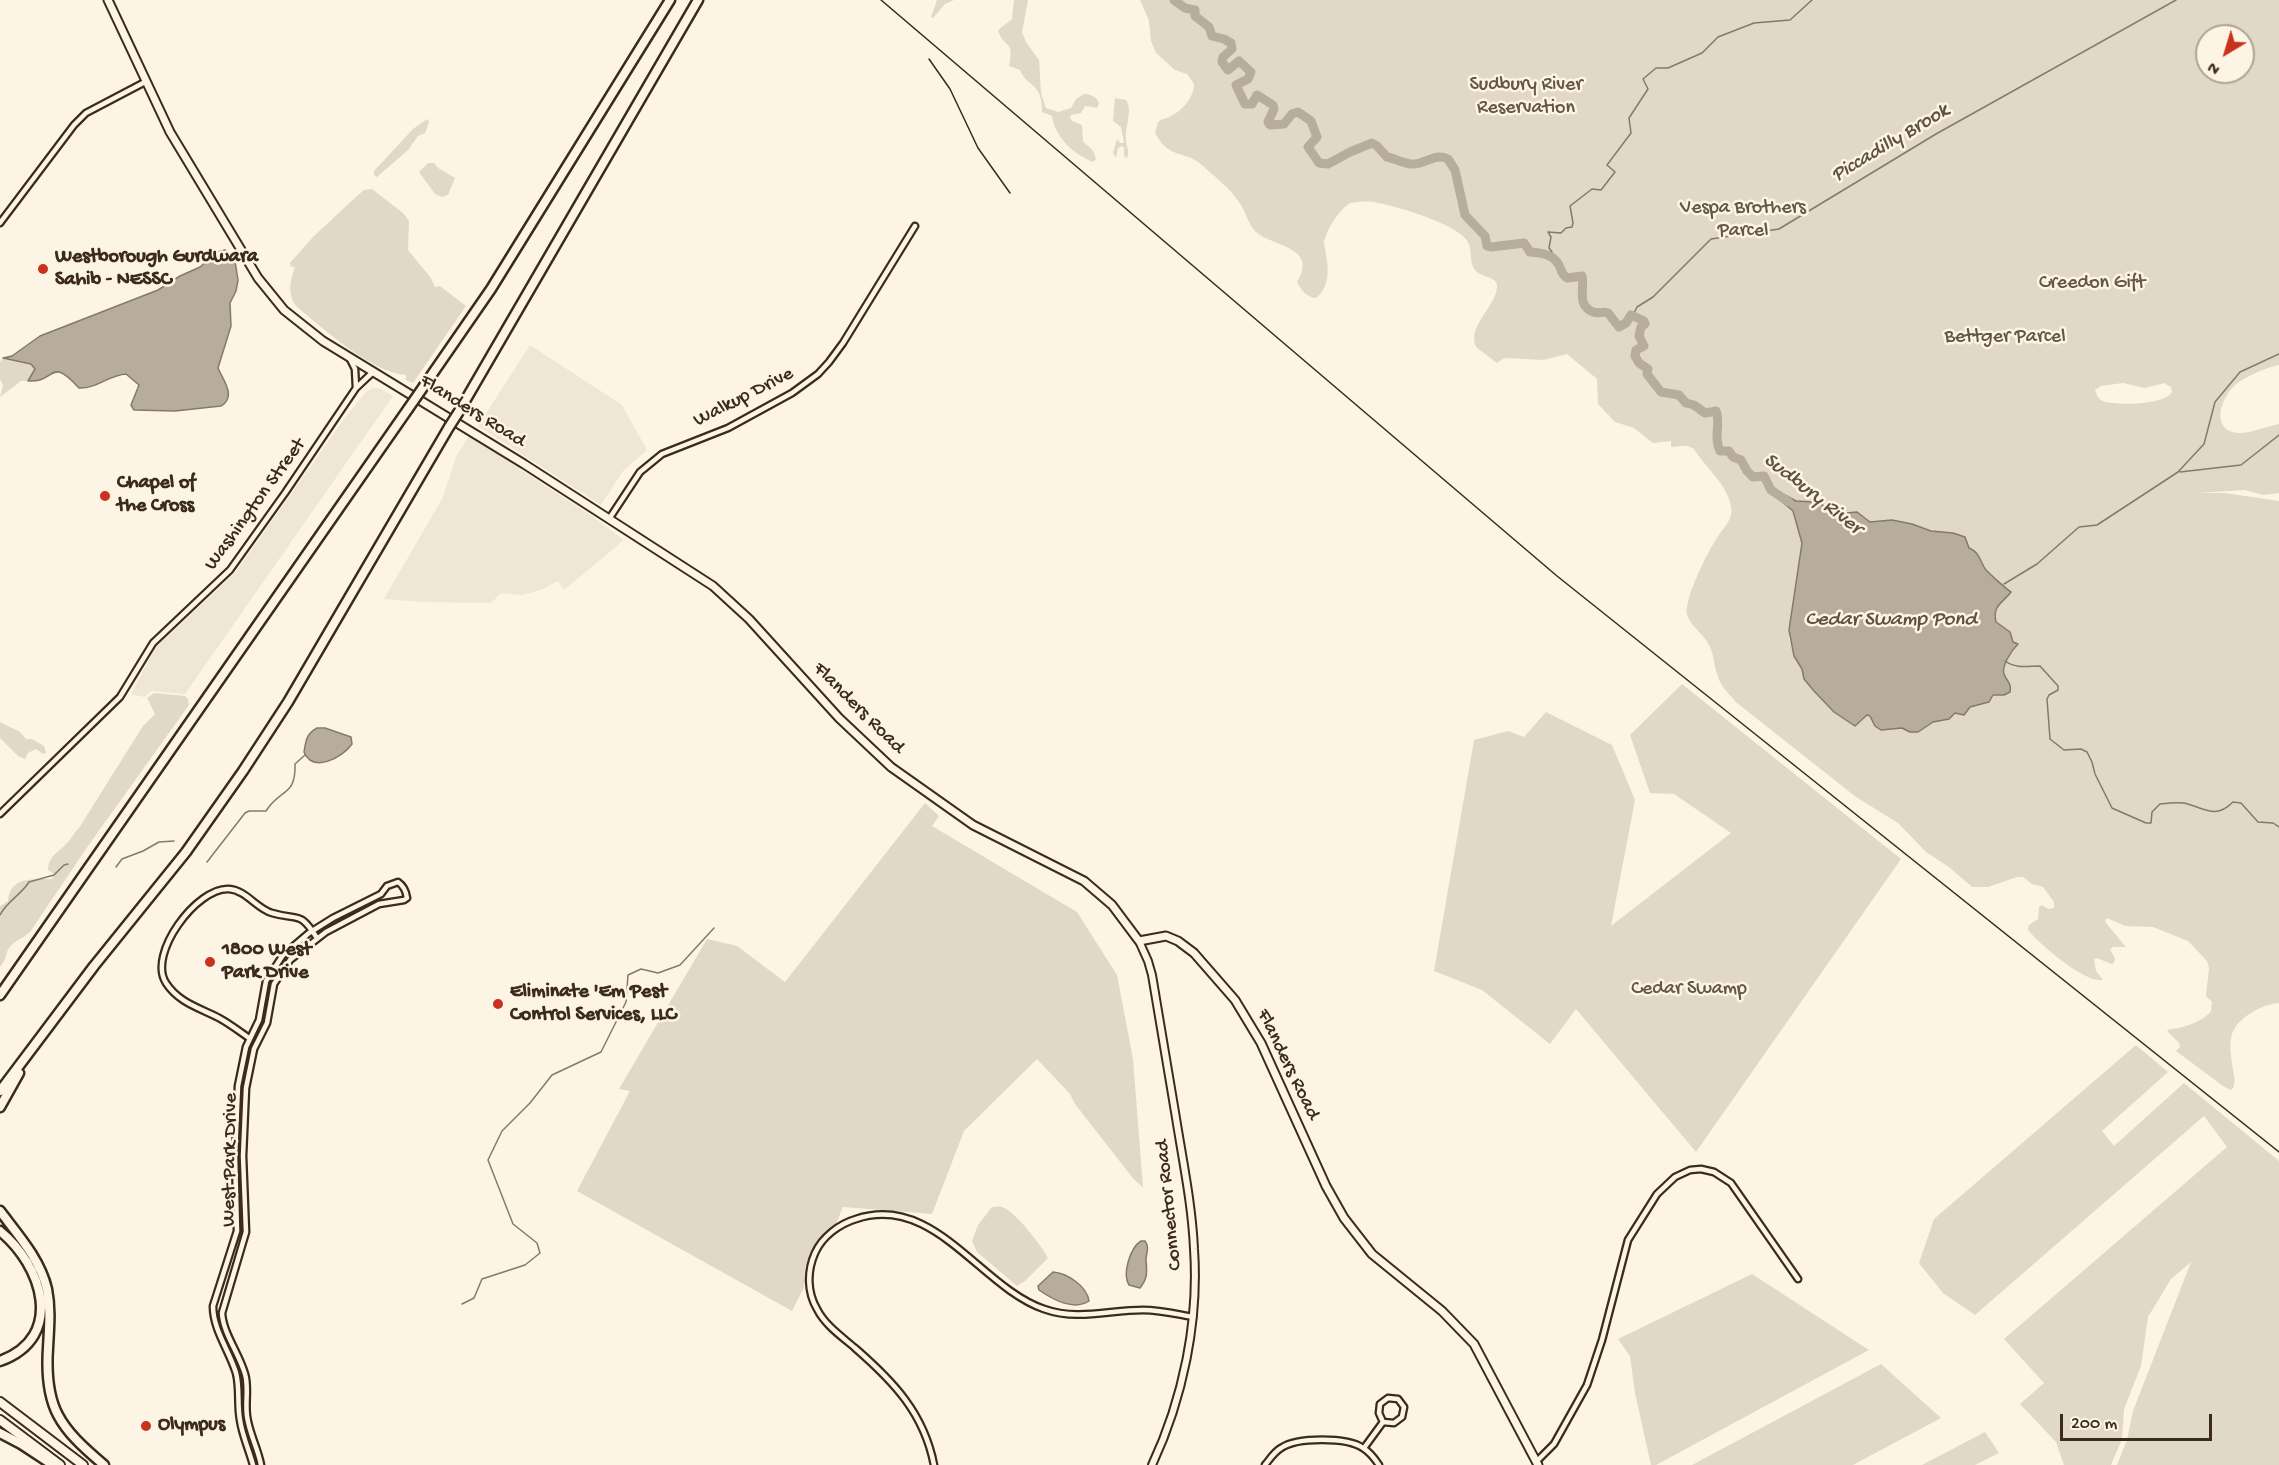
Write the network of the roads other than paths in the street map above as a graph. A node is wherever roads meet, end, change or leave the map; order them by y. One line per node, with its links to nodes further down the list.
1 (108, 0): 4 (main road, Flanders Road)
2 (670, 0): 15 (highway, bridge)
3 (698, 0): 16 (highway, bridge)
4 (145, 82): 5 (street); 7 (main road, Flanders Road)
5 (0, 223)
6 (915, 226): 10 (street, Walkup Drive)
7 (349, 358): 8 (main road, Flanders Road); 9 (street)
8 (373, 372): 9 (street, Washington Street); 10 (main road, Flanders Road)
9 (356, 388): 11 (street, Washington Street)
10 (609, 519): 14 (main road, Flanders Road)
11 (0, 814)
12 (312, 931): 13 (street); 13 (street, West Park Drive); 17 (street, West Park Drive); 17 (street)
13 (317, 938): 37 (street, West Park Drive)
14 (1139, 941): 23 (street, Connector Road); 31 (main road, Flanders Road)
15 (0, 993)
16 (40, 1036): 18 (highway); 19 (highway)
17 (249, 1038): 36 (street, West Park Drive)
18 (0, 1091)
19 (0, 1107)
20 (0, 1211): 35 (highway)
21 (0, 1231): 24 (highway)
22 (1798, 1279): 31 (street)
23 (1193, 1317): 30 (street, Connector Road); 38 (street)
24 (0, 1361)
25 (0, 1402): 34 (highway)
26 (0, 1420): 33 (highway)
27 (1383, 1422): 27 (street); 29 (street)
28 (0, 1433): 32 (highway)
29 (1365, 1448): 39 (street); 40 (street)
30 (1155, 1464)
31 (1537, 1464)
32 (53, 1465)
33 (60, 1465)
34 (83, 1465)
35 (104, 1465)
36 (253, 1465)
37 (261, 1465)
38 (934, 1465)
39 (1265, 1465)
40 (1379, 1465)

